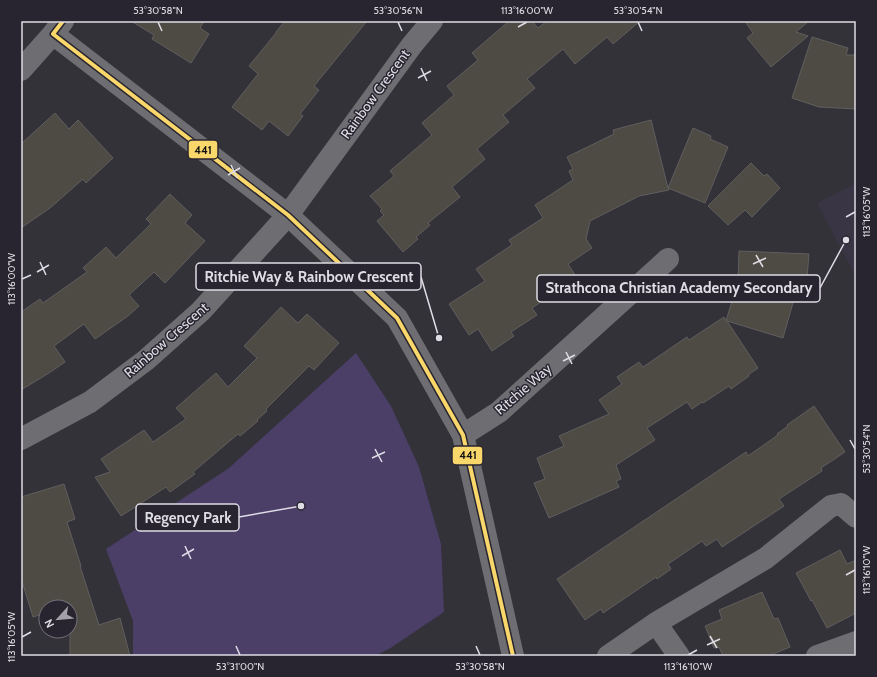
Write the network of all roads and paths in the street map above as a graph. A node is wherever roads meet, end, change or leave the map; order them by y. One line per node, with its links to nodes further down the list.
1 (432, 21): 4 (street, Rainbow Crescent)
2 (58, 28): 3 (street); 4 (street)
3 (21, 70)
4 (288, 215): 6 (street); 7 (street, Rainbow Crescent)
5 (668, 259): 6 (street, Ritchie Way)
6 (462, 435): 11 (street)
7 (21, 439)
8 (856, 517): 9 (street)
9 (656, 623): 12 (street); 13 (street)
10 (856, 642): 14 (street)
11 (513, 656)
12 (608, 656)
13 (679, 656)
14 (817, 656)

